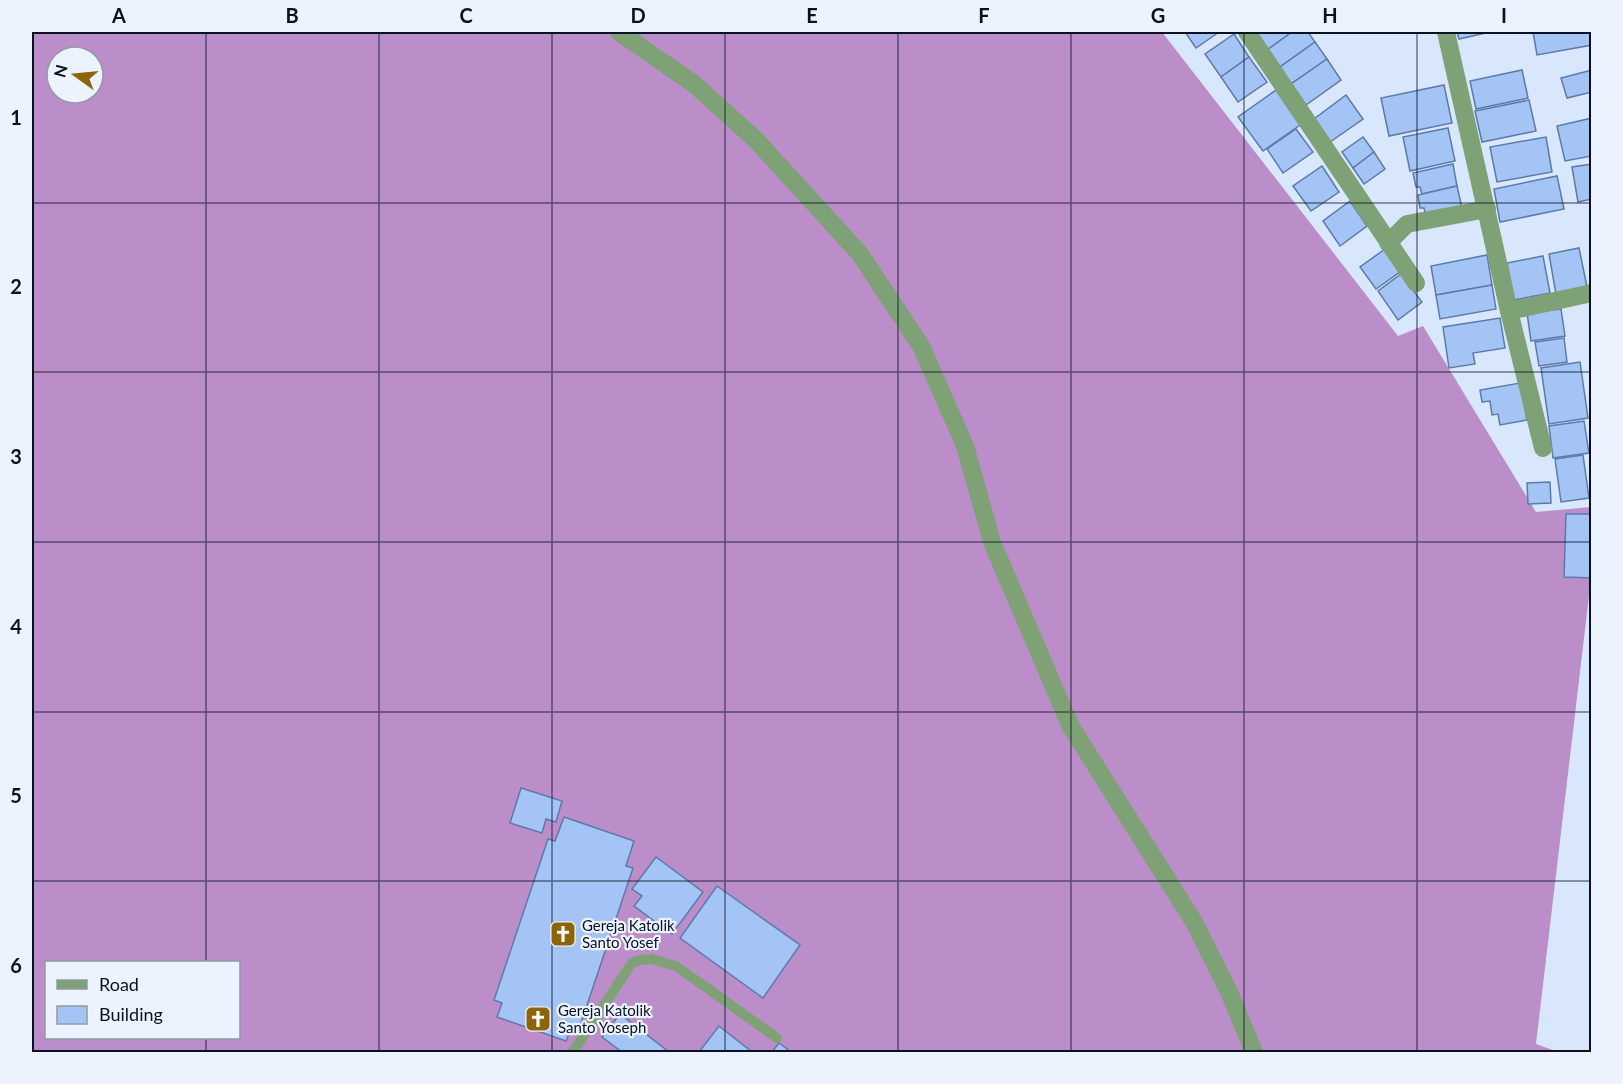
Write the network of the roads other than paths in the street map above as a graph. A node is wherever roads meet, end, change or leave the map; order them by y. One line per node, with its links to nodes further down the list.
1 (619, 32): 12 (street)
2 (1247, 32): 5 (street)
3 (1446, 32): 4 (street)
4 (1487, 209): 5 (street); 8 (street)
5 (1388, 243): 6 (street)
6 (1416, 283)
7 (1592, 293): 8 (street)
8 (1509, 311): 9 (street)
9 (1543, 448)
10 (777, 1038): 11 (lane)
11 (573, 1053)
12 (1254, 1053)

